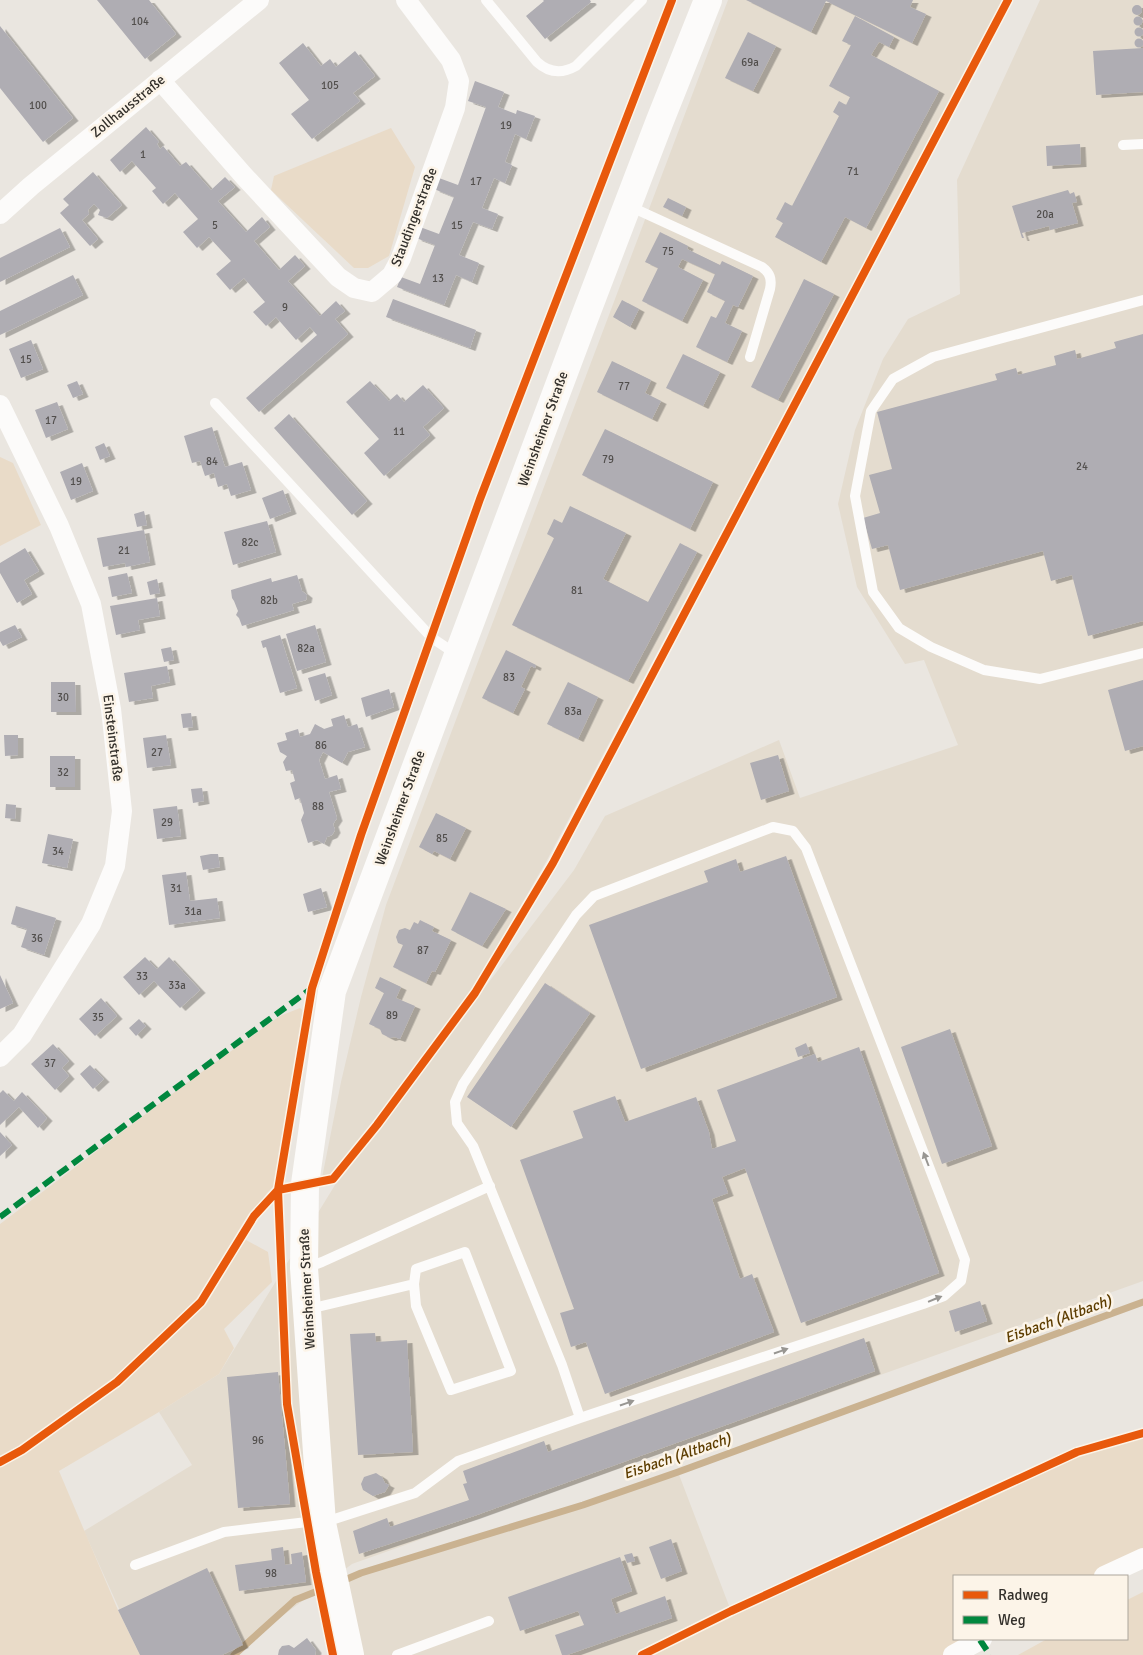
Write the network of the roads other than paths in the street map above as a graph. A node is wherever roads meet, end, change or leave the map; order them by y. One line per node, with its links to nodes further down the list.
1 (259, 0): 6 (street, Zollhausstraße)
2 (406, 0): 6 (street, Staudingerstraße)
3 (486, 0): 4 (lane)
4 (642, 0)
5 (708, 0): 9 (main road, Weinsheimer Straße)
6 (160, 80): 10 (street, Zollhausstraße)
7 (1143, 144): 8 (lane)
8 (1123, 145)
9 (628, 205): 12 (lane); 16 (main road, Weinsheimer Straße)
10 (0, 214)
11 (1143, 300): 15 (lane)
12 (750, 357)
13 (215, 403): 16 (lane)
14 (2, 413): 17 (street, Einsteinstraße)
15 (1143, 653)
16 (457, 654): 19 (main road, Weinsheimer Straße)
17 (0, 1057)
18 (490, 1186): 19 (lane); 22 (lane); 22 (lane, one-way to 18)
19 (304, 1268): 21 (main road, Weinsheimer Straße)
20 (414, 1284): 20 (lane); 21 (lane)
21 (308, 1309): 23 (main road, Weinsheimer Straße)
22 (580, 1418): 23 (lane)
23 (322, 1523): 25 (lane); 29 (main road, Weinsheimer Straße)
24 (1143, 1558): 26 (street)
25 (135, 1565)
26 (1106, 1575)
27 (490, 1621): 30 (lane)
28 (984, 1644): 31 (street)
29 (350, 1655)
30 (397, 1655)
31 (953, 1655)

